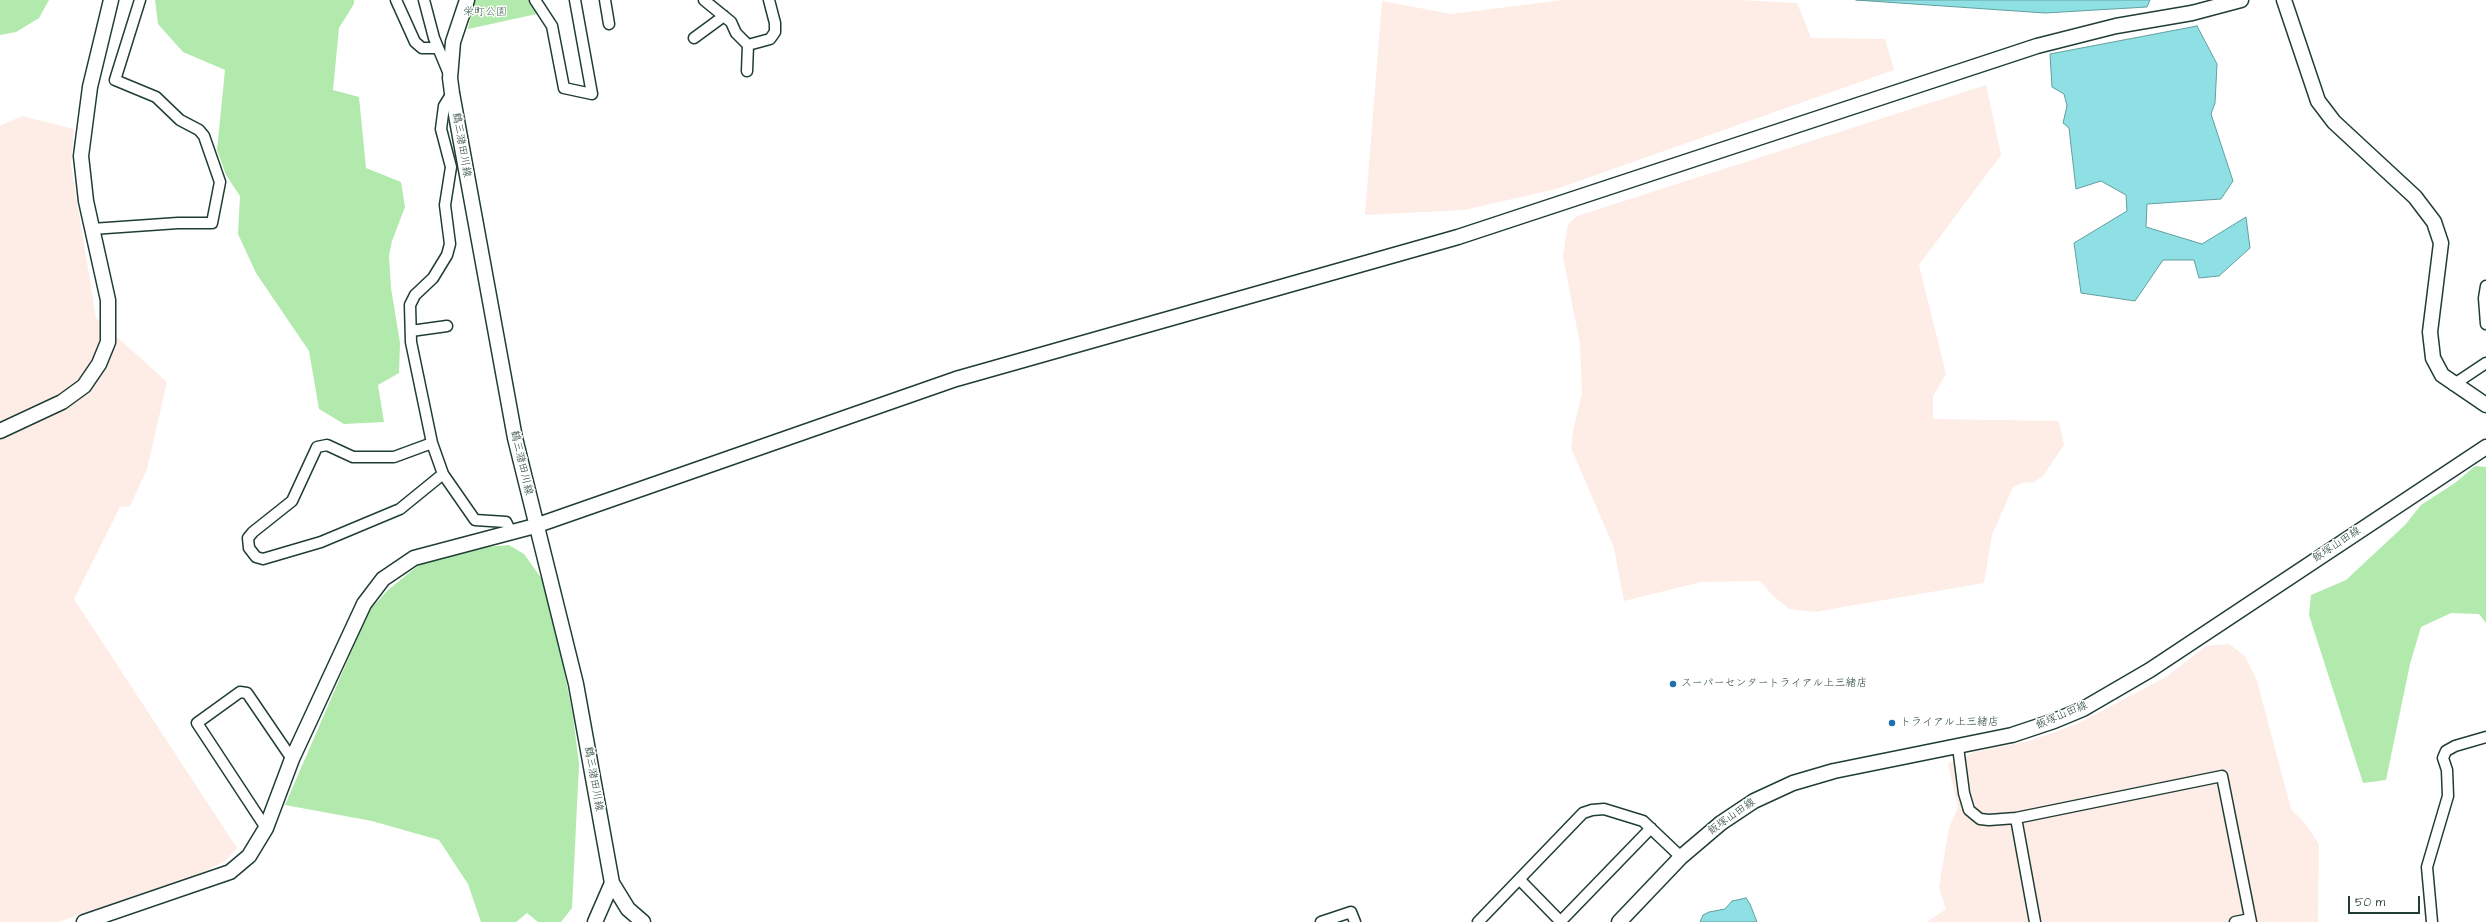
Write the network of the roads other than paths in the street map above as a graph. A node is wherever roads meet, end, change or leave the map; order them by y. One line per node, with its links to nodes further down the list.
1 (111, 0): 21 (street)
2 (140, 0): 21 (street)
3 (396, 0): 17 (street)
4 (424, 0): 17 (street)
5 (467, 0): 19 (street, 鶴三潴田川線)
6 (535, 0): 7 (street)
7 (575, 0)
8 (605, 0): 14 (street)
9 (704, 0): 13 (street)
10 (769, 0): 16 (street)
11 (2241, 0): 33 (street)
12 (2284, 0): 27 (street)
13 (724, 16): 15 (street); 16 (street)
14 (609, 24)
15 (694, 38)
16 (748, 45): 18 (street)
17 (438, 48): 19 (street)
18 (747, 71)
19 (450, 78): 20 (street, 鶴三潴田川線)
20 (452, 93): 25 (street); 33 (street, 鶴三潴田川線)
21 (92, 229): 29 (street)
22 (2486, 286): 23 (street)
23 (2486, 324)
24 (447, 326): 25 (street)
25 (411, 331): 30 (street)
26 (2486, 363): 27 (street)
27 (2453, 385): 28 (street)
28 (2486, 405)
29 (0, 431)
30 (432, 444): 32 (street); 32 (street)
31 (2486, 447): 36 (street, 飯塚山田線)
32 (443, 474): 34 (street)
33 (535, 526): 34 (street); 43 (street, 鶴三潴田川線)
34 (511, 532): 37 (street)
35 (2486, 737): 44 (street)
36 (1958, 747): 38 (street); 41 (street, 飯塚山田線)
37 (292, 759): 39 (street); 39 (street)
38 (2016, 818): 45 (street); 54 (street)
39 (266, 828): 46 (street)
40 (1651, 828): 41 (street); 42 (street); 52 (street)
41 (1681, 857): 53 (street, 飯塚山田線)
42 (1520, 880): 51 (street); 52 (street)
43 (612, 884): 47 (street); 48 (street)
44 (2430, 908): 56 (street); 57 (street)
45 (2251, 920): 55 (street)
46 (84, 922)
47 (595, 922)
48 (643, 922)
49 (1321, 922): 50 (street)
50 (1355, 922)
51 (1478, 922)
52 (1560, 922)
53 (1619, 922)
54 (2035, 922)
55 (2235, 922)
56 (2427, 922)
57 (2432, 922)

